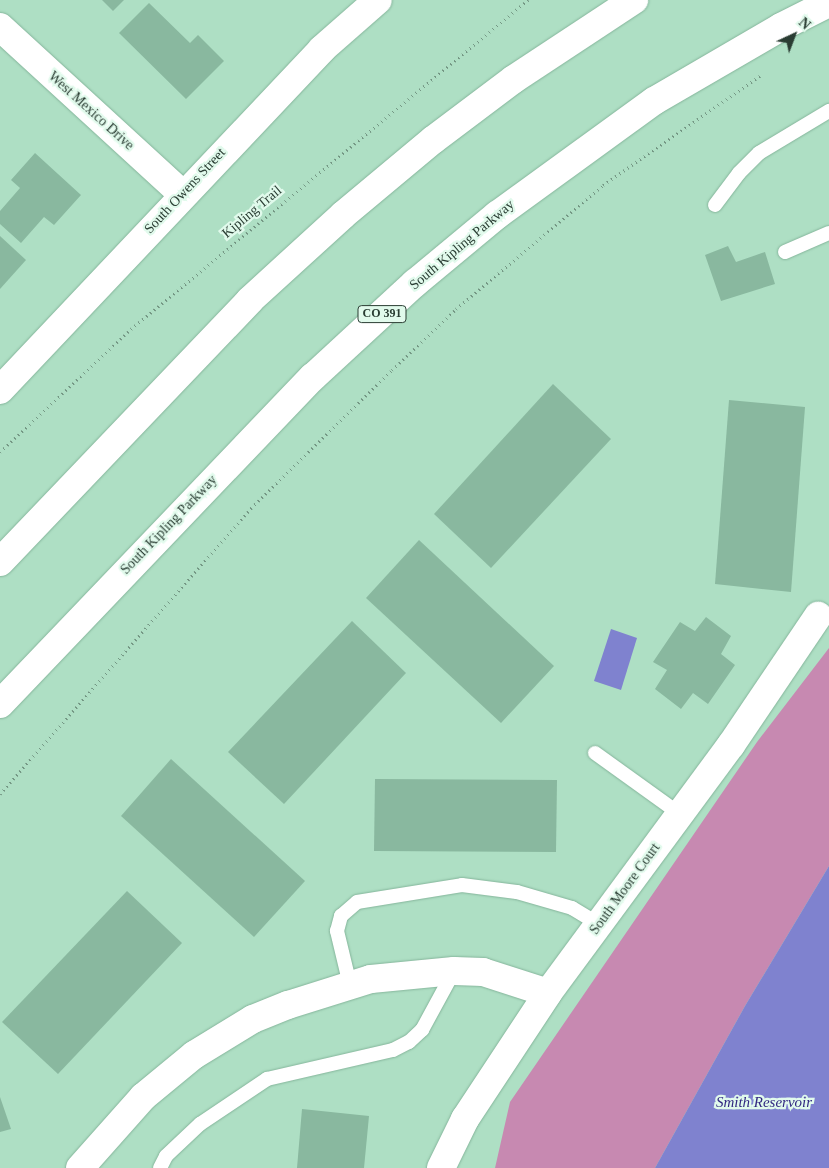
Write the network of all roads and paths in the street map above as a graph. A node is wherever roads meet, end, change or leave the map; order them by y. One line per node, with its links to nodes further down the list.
1 (378, 0): 8 (street, South Owens Street)
2 (528, 0): 13 (path, Kipling Trail)
3 (634, 0): 14 (street)
4 (829, 3): 16 (street, South Kipling Parkway / CO 391)
5 (0, 28): 8 (street, West Mexico Drive)
6 (768, 70): 18 (path)
7 (829, 111): 9 (lane)
8 (182, 194): 12 (street, South Owens Street)
9 (715, 205)
10 (829, 233): 11 (lane)
11 (785, 252)
12 (0, 390)
13 (0, 452)
14 (0, 562)
15 (818, 616): 19 (street, South Moore Court)
16 (0, 704)
17 (595, 754): 19 (lane)
18 (0, 794)
19 (680, 814): 20 (street, South Moore Court)
20 (599, 924): 22 (lane); 23 (street, South Moore Court)
21 (454, 970): 22 (street); 23 (street); 25 (lane)
22 (350, 985): 24 (street)
23 (548, 992): 26 (street, South Moore Court)
24 (80, 1168)
25 (160, 1168)
26 (441, 1168)

